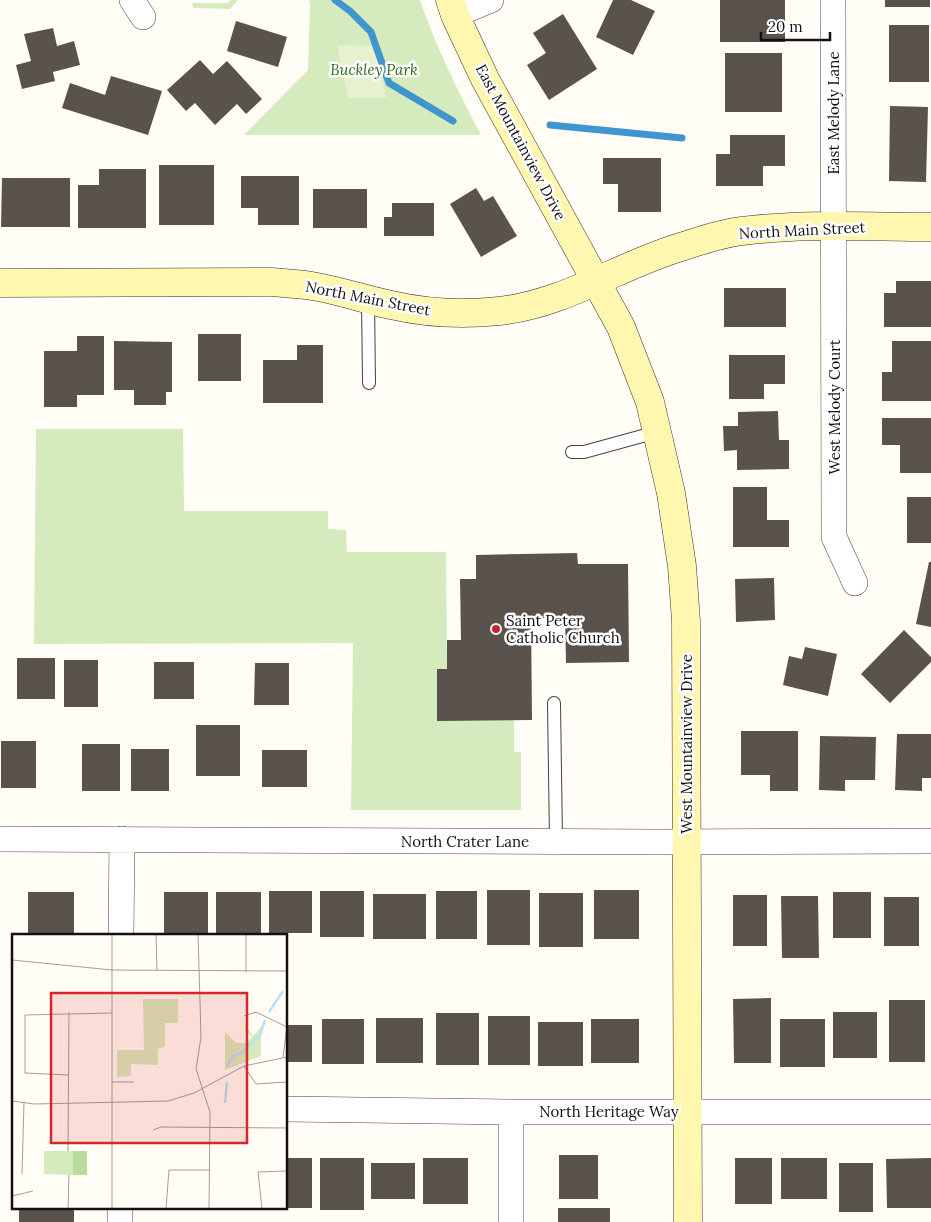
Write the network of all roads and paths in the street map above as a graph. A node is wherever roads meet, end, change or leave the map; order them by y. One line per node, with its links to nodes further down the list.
1 (492, 0): 3 (street)
2 (833, 0): 4 (street, East Melody Lane)
3 (453, 8): 6 (street, East Mountainview Drive)
4 (834, 226): 5 (street, North Main Street); 6 (street, North Main Street); 12 (street, West Melody Court)
5 (931, 227)
6 (598, 281): 8 (street, North Main Street); 10 (street, West Mountainview Drive)
7 (0, 283): 8 (street, North Main Street)
8 (368, 300): 9 (lane)
9 (368, 383)
10 (657, 432): 11 (lane); 18 (street, West Mountainview Drive)
11 (572, 452)
12 (855, 584)
13 (554, 703): 16 (lane)
14 (0, 839): 15 (street, North Crater Lane)
15 (122, 839): 16 (street, North Crater Lane); 19 (street)
16 (556, 841): 18 (street, North Crater Lane)
17 (931, 841): 18 (street, North Crater Lane)
18 (686, 842): 21 (street, West Mountainview Drive)
19 (121, 934)
20 (288, 1109): 22 (street, North Heritage Way)
21 (688, 1111): 22 (street, North Heritage Way); 23 (street, North Heritage Way); 25 (street, West Mountainview Drive)
22 (511, 1112): 24 (street)
23 (931, 1112)
24 (511, 1222)
25 (688, 1222)

